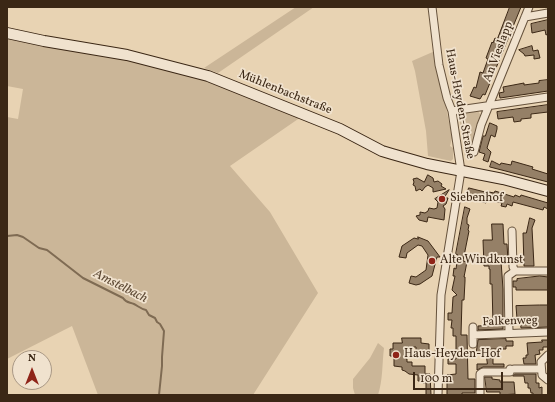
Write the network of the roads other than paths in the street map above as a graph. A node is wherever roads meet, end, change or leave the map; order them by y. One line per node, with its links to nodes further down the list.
1 (432, 7): 8 (street, Haus-Heyden-Straße)
2 (529, 7): 4 (street, An Vieslapp)
3 (548, 13): 4 (street)
4 (525, 17): 7 (street, An Vieslapp)
5 (7, 33): 10 (street, Mühlenbachstraße)
6 (548, 97): 7 (street)
7 (490, 106): 8 (street); 9 (street, An Vieslapp)
8 (452, 111): 10 (street, Haus-Heyden-Straße)
9 (474, 152)
10 (461, 171): 11 (street, Mühlenbachstraße); 21 (street, Haus-Heyden-Straße)
11 (548, 191)
12 (512, 231): 14 (street)
13 (548, 270): 14 (street)
14 (515, 271): 16 (street)
15 (548, 332): 16 (street, Falkenweg)
16 (509, 333): 17 (street, Falkenweg)
17 (473, 344)
18 (548, 355): 19 (street)
19 (541, 369): 20 (street); 22 (street)
20 (548, 380)
21 (438, 395)
22 (480, 395)

